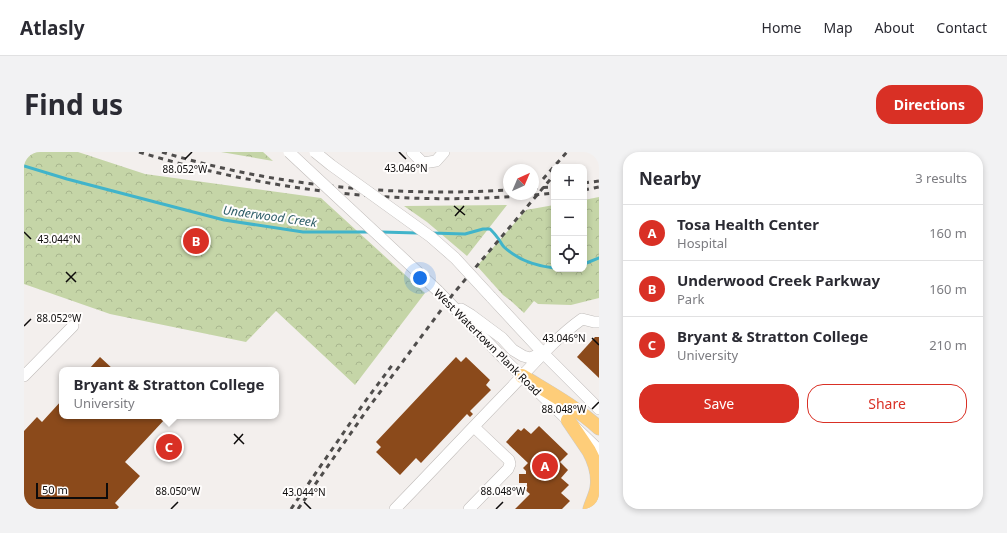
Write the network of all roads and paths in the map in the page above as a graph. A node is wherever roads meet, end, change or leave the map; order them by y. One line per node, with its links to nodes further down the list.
1 (289, 152): 5 (street, West Watertown Plank Road, bridge)
2 (315, 152): 10 (street, bridge)
3 (412, 152): 4 (street)
4 (444, 152)
5 (449, 302): 10 (street); 12 (street, West Watertown Plank Road)
6 (599, 315): 7 (street)
7 (582, 319): 8 (street); 10 (street)
8 (599, 322)
9 (73, 326): 11 (street)
10 (543, 353): 12 (street); 13 (street)
11 (24, 376)
12 (522, 376): 14 (street, West Watertown Plank Road); 15 (street); 16 (main road)
13 (599, 409)
14 (568, 420): 17 (street, West Watertown Plank Road); 20 (main road)
15 (474, 427): 18 (street); 19 (street)
16 (599, 428)
17 (599, 450)
18 (395, 509)
19 (469, 509)
20 (590, 509)

